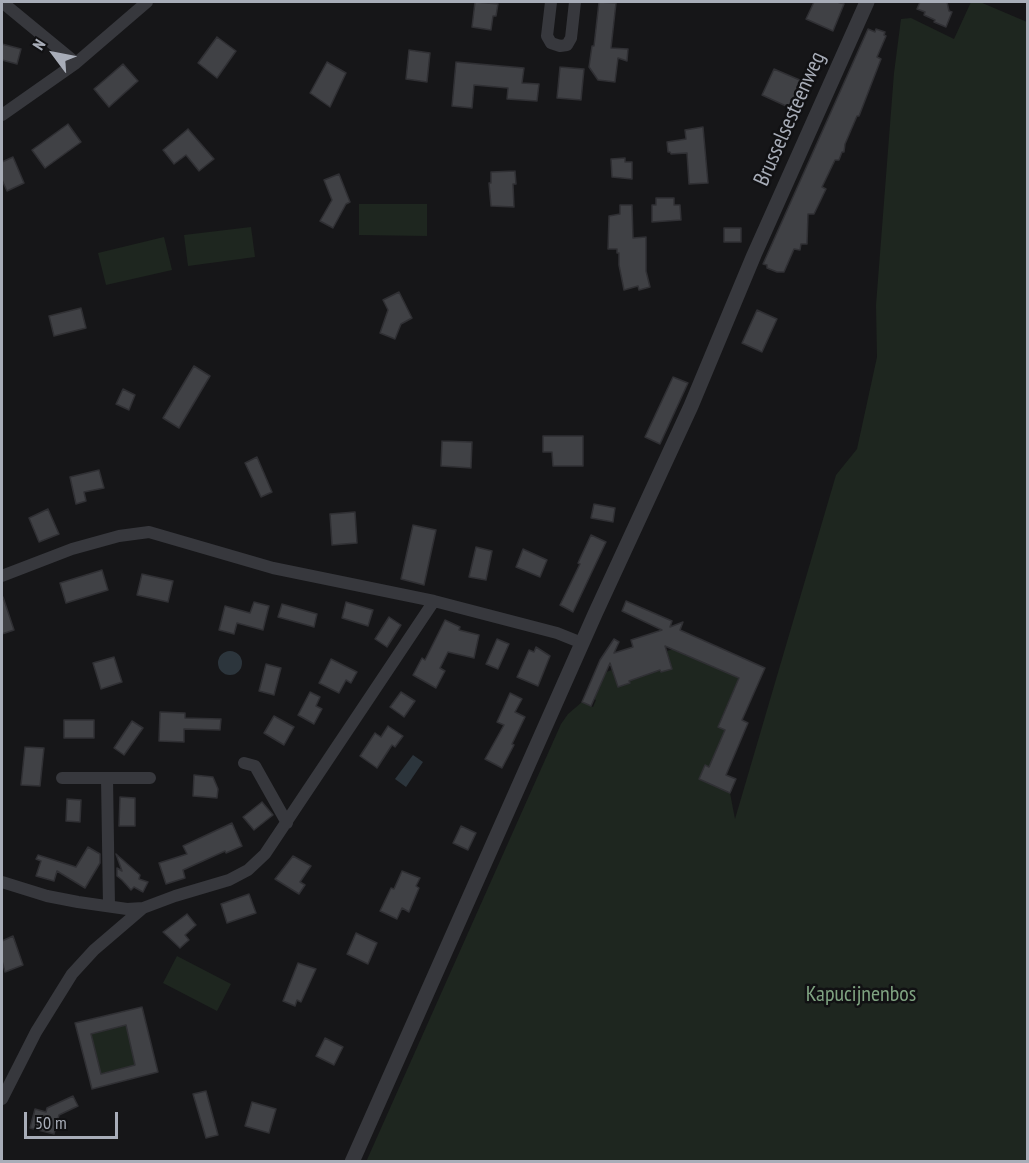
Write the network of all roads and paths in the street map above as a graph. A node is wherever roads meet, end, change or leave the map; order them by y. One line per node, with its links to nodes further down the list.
1 (2, 2): 6 (street)
2 (147, 2): 6 (street)
3 (551, 2): 4 (street)
4 (575, 2)
5 (867, 2): 10 (street, Brusselsesteenweg)
6 (76, 63): 7 (street)
7 (2, 115)
8 (2, 576): 9 (street)
9 (434, 601): 10 (street); 15 (street)
10 (582, 643): 20 (street, Brusselsesteenweg)
11 (244, 763): 15 (street)
12 (62, 778): 13 (street)
13 (107, 778): 14 (street); 17 (street)
14 (150, 778)
15 (287, 823): 18 (street)
16 (2, 882): 17 (street)
17 (109, 906): 18 (street)
18 (143, 908): 19 (street)
19 (2, 1099)
20 (352, 1161)

